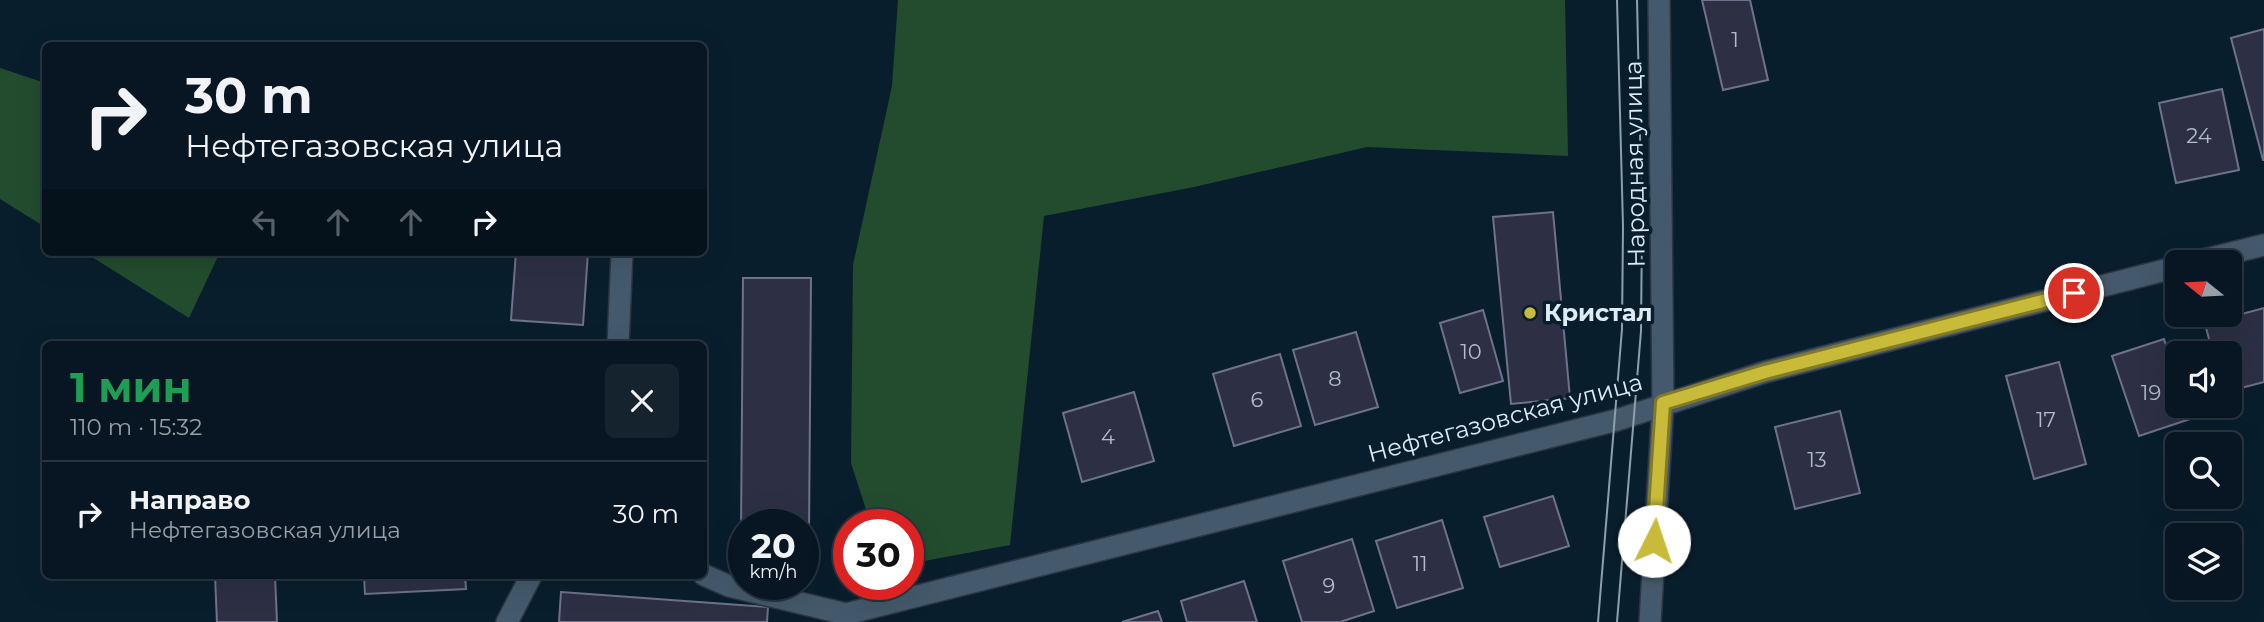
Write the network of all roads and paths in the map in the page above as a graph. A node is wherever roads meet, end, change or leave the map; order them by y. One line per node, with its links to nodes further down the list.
1 (1659, 0): 7 (street, Народная улица)
2 (2264, 245): 3 (street)
3 (2242, 250)
4 (622, 256): 6 (street)
5 (2165, 270): 7 (street, Нефтегазовская улица)
6 (618, 341)
7 (1663, 403): 10 (street, Нефтегазовская улица); 12 (street, Народная улица)
8 (707, 576): 10 (street)
9 (529, 579): 11 (street)
10 (845, 618)
11 (507, 622)
12 (1650, 622)

